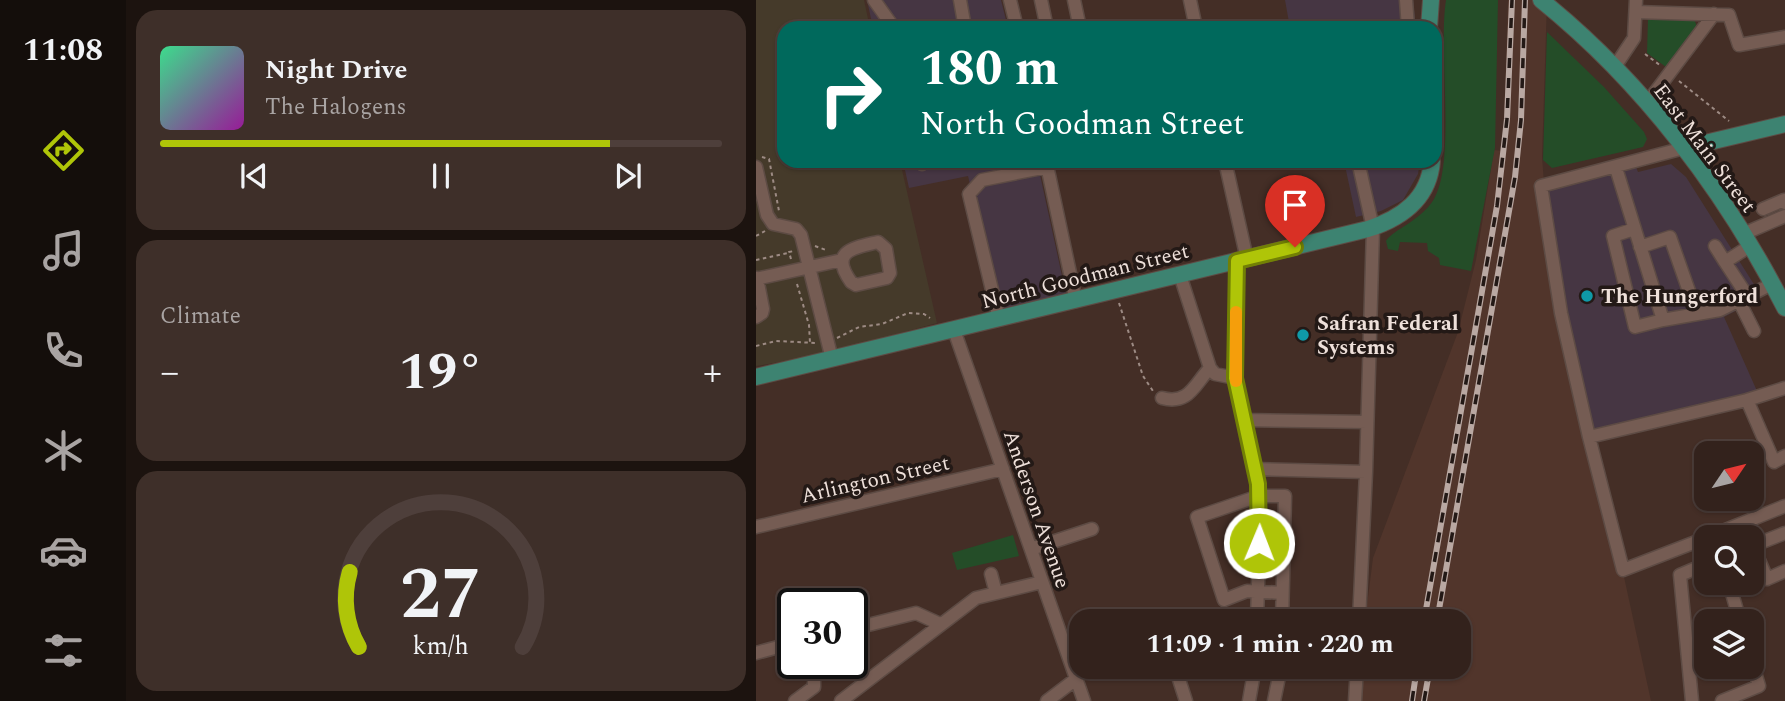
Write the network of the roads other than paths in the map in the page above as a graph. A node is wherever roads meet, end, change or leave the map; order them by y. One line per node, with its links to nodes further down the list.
1 (874, 0): 12 (street)
2 (960, 0): 13 (street)
3 (1010, 0): 14 (street)
4 (1041, 0): 15 (street)
5 (1074, 0): 16 (street)
6 (1190, 0): 17 (street)
7 (1406, 0): 18 (street)
8 (1431, 0): 19 (main road)
9 (1541, 0): 21 (main road, East Main Street)
10 (1636, 6): 11 (street); 21 (street)
11 (1714, 14): 20 (street); 22 (street)
12 (889, 21)
13 (964, 21)
14 (1015, 21)
15 (1046, 21)
16 (1078, 21)
17 (1194, 21)
18 (1408, 21)
19 (1430, 21)
20 (1785, 37)
21 (1614, 68): 22 (main road, East Main Street)
22 (1647, 103): 24 (main road, East Main Street)
23 (1785, 124): 24 (main road)
24 (1684, 148): 31 (street); 38 (main road, East Main Street)
25 (759, 162): 32 (street)
26 (1030, 168): 53 (street)
27 (1047, 168): 49 (street)
28 (1226, 168): 42 (street)
29 (1360, 168): 36 (street)
30 (1431, 168): 36 (main road, North Goodman Street)
31 (1616, 168): 37 (street); 66 (street)
32 (759, 195): 44 (street)
33 (1785, 203): 34 (street)
34 (1763, 208)
35 (1785, 216): 38 (street)
36 (1373, 228): 42 (main road, North Goodman Street); 65 (street)
37 (1634, 229): 40 (street); 54 (street)
38 (1746, 240): 43 (street); 47 (main road, East Main Street)
39 (1715, 246): 43 (street)
40 (1640, 247): 51 (street); 54 (street)
41 (843, 256): 44 (street)
42 (1242, 260): 45 (main road, North Goodman Street); 60 (street)
43 (1725, 262): 48 (street)
44 (810, 267): 46 (street); 57 (street)
45 (1180, 275): 49 (main road, North Goodman Street); 58 (street)
46 (756, 278): 52 (street)
47 (1772, 284): 48 (street); 50 (main road, East Main Street)
48 (1743, 299): 51 (street); 56 (street)
49 (1076, 301): 53 (main road, North Goodman Street)
50 (1784, 304)
51 (1697, 314): 54 (street)
52 (756, 317)
53 (999, 319): 55 (main road, North Goodman Street)
54 (1663, 320)
55 (954, 330): 57 (main road, North Goodman Street); 68 (street, Anderson Avenue)
56 (1754, 331)
57 (832, 359): 59 (main road, North Goodman Street)
58 (1210, 368): 60 (street); 62 (street)
59 (756, 377)
60 (1235, 378): 64 (street)
61 (1785, 388): 63 (street)
62 (1161, 398)
63 (1747, 400): 66 (street); 67 (street)
64 (1244, 420): 65 (street); 69 (street)
65 (1367, 422): 70 (street)
66 (1589, 437): 78 (street)
67 (1785, 456)
68 (1003, 469): 74 (street, Arlington Street); 79 (street, Anderson Avenue)
69 (1254, 469): 70 (street); 71 (street)
70 (1366, 472): 90 (street)
71 (1259, 496): 85 (street); 85 (street); 87 (street)
72 (1785, 506): 73 (street)
73 (1739, 525)
74 (756, 527)
75 (1092, 529): 79 (street)
76 (1785, 533): 77 (street)
77 (1764, 541)
78 (1694, 543)
79 (1031, 549): 84 (street, Anderson Avenue)
80 (1694, 569): 111 (street)
81 (1785, 571): 82 (street)
82 (1764, 572)
83 (991, 574): 86 (street)
84 (1042, 582): 86 (street); 95 (street, Anderson Avenue)
85 (1258, 592): 87 (street); 88 (street)
86 (996, 593): 91 (street)
87 (1282, 593): 89 (street)
88 (1257, 609)
89 (1282, 609)
90 (1360, 609)
91 (940, 624): 92 (street); 104 (street)
92 (868, 625)
93 (777, 647): 94 (street)
94 (756, 653)
95 (1069, 659)
96 (814, 679): 103 (street)
97 (1076, 679): 105 (street); 106 (street, Anderson Avenue)
98 (1179, 679): 107 (street)
99 (1253, 679): 108 (street)
100 (1278, 679): 109 (street)
101 (1356, 679): 110 (street)
102 (1757, 679): 112 (street)
103 (795, 701)
104 (841, 701)
105 (1047, 701)
106 (1084, 701)
107 (1186, 701)
108 (1249, 701)
109 (1274, 701)
110 (1355, 701)
111 (1692, 701)
112 (1722, 701)

